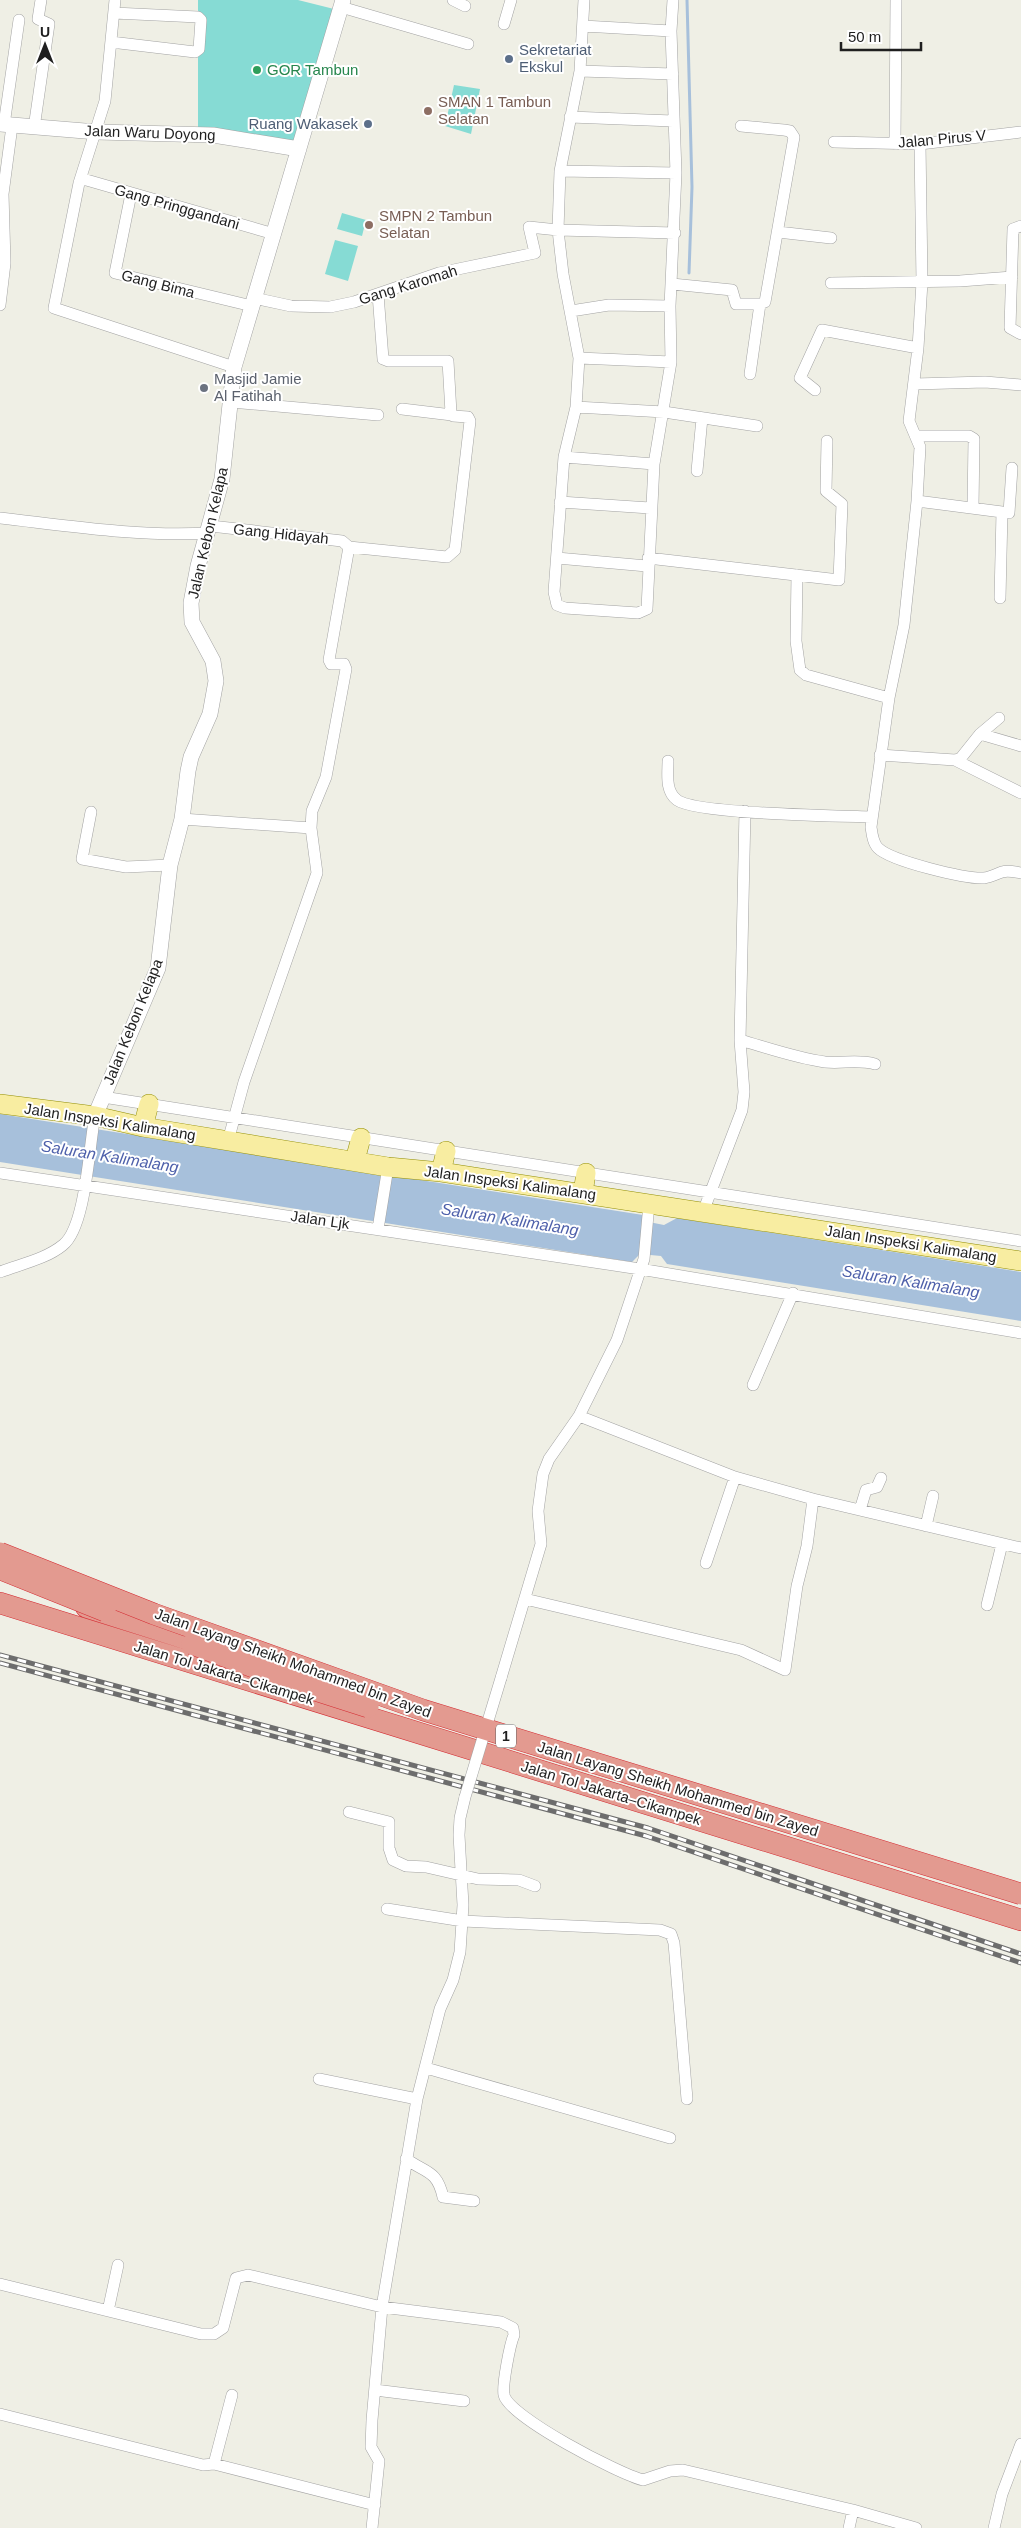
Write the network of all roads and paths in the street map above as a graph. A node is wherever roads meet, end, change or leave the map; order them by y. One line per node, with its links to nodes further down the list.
1 (41, 0): 23 (street)
2 (115, 0): 10 (street)
3 (453, 0): 9 (street)
4 (511, 0): 12 (street)
5 (584, 0): 13 (street)
6 (673, 0): 14 (street)
7 (896, 0): 27 (street)
8 (342, 3): 16 (street); 29 (street, Jalan Kebon Kelapa)
9 (465, 6)
10 (114, 13): 15 (street); 15 (street)
11 (19, 20): 21 (street)
12 (504, 24)
13 (583, 26): 14 (street); 17 (street)
14 (672, 31): 18 (street)
15 (111, 42): 24 (street)
16 (468, 44)
17 (580, 71): 18 (street); 19 (street)
18 (672, 74): 20 (street)
19 (570, 117): 20 (street); 30 (street)
20 (673, 122): 31 (street)
21 (5, 125): 23 (street, Jalan Waru Doyong); 40 (street)
22 (742, 126): 36 (street)
23 (34, 128): 24 (street, Jalan Waru Doyong)
24 (97, 132): 29 (street, Jalan Waru Doyong); 32 (street)
25 (1021, 132): 28 (street, Jalan Pirus V)
26 (834, 142): 27 (street, Jalan Pirus V)
27 (895, 144): 28 (street, Jalan Pirus V)
28 (920, 144): 42 (street)
29 (299, 149): 38 (street, Jalan Kebon Kelapa)
30 (560, 171): 31 (street); 35 (street)
31 (676, 174): 37 (street)
32 (80, 181): 33 (street, Gang Pringgandani); 55 (street)
33 (130, 194): 38 (street, Gang Pringgandani); 46 (street, Gang Bima)
34 (1021, 226): 41 (street)
35 (558, 230): 37 (street); 45 (street, Gang Karomah); 50 (street)
36 (778, 232): 39 (street); 48 (street)
37 (675, 233): 44 (street)
38 (274, 234): 46 (street, Jalan Kebon Kelapa)
39 (831, 238)
40 (3, 263): 47 (street)
41 (1012, 277): 42 (street); 51 (street)
42 (922, 282): 43 (street); 52 (street)
43 (831, 283)
44 (672, 284): 48 (street); 49 (street)
45 (378, 294): 46 (street, Gang Karomah); 65 (street)
46 (253, 302): 55 (street, Jalan Kebon Kelapa)
47 (0, 304)
48 (760, 304): 56 (street)
49 (670, 306): 50 (street); 54 (street)
50 (571, 311): 53 (street)
51 (1021, 334)
52 (918, 348): 57 (street); 59 (street)
53 (579, 358): 54 (street); 61 (street)
54 (671, 362): 63 (street)
55 (234, 367): 60 (street, Jalan Kebon Kelapa)
56 (750, 374)
57 (914, 384): 58 (street); 68 (street)
58 (1021, 385)
59 (815, 390)
60 (230, 402): 64 (street); 81 (street, Jalan Kebon Kelapa)
61 (576, 407): 63 (street); 70 (street)
62 (402, 410): 65 (street)
63 (664, 412): 66 (street); 71 (street)
64 (378, 415)
65 (452, 415): 82 (street, Gang Hidayah)
66 (702, 418): 67 (street); 73 (street)
67 (757, 426)
68 (916, 436): 74 (street); 76 (street)
69 (827, 441): 85 (street)
70 (564, 457): 71 (street); 75 (street)
71 (654, 464): 77 (street)
72 (1012, 468): 78 (street)
73 (697, 472)
74 (916, 501): 76 (street); 87 (street)
75 (560, 502): 77 (street); 83 (street)
76 (973, 507): 78 (street)
77 (650, 508): 84 (street)
78 (1005, 513): 79 (street); 86 (street)
79 (1021, 514)
80 (0, 518): 81 (street, Gang Hidayah)
81 (210, 530): 82 (street, Gang Hidayah); 98 (street, Jalan Kebon Kelapa)
82 (349, 547): 99 (street)
83 (557, 558): 84 (street); 84 (street)
84 (648, 562): 85 (street)
85 (797, 575): 87 (street)
86 (1000, 598)
87 (889, 698): 91 (street)
88 (999, 718): 89 (street)
89 (980, 734): 90 (street); 92 (street)
90 (1021, 746)
91 (880, 755): 92 (street); 97 (street)
92 (955, 760): 94 (street)
93 (668, 761): 95 (street)
94 (1021, 793)
95 (745, 811): 97 (street); 102 (street)
96 (91, 812): 100 (street)
97 (871, 817): 101 (street)
98 (182, 819): 99 (street); 100 (street, Jalan Kebon Kelapa)
99 (311, 828): 107 (street)
100 (170, 865): 104 (street, Jalan Kebon Kelapa)
101 (1021, 873)
102 (740, 1040): 103 (street); 120 (street)
103 (875, 1064)
104 (103, 1097): 106 (street, Jalan Inspeksi Kalimalang); 108 (street, Jalan Kebon Kelapa)
105 (0, 1104): 108 (main road, Jalan Inspeksi Kalimalang)
106 (149, 1104): 107 (street, Jalan Inspeksi Kalimalang); 109 (main road)
107 (234, 1118): 110 (street, Jalan Inspeksi Kalimalang); 111 (street)
108 (94, 1121): 109 (main road, Jalan Inspeksi Kalimalang); 118 (street)
109 (143, 1127): 111 (main road, Jalan Inspeksi Kalimalang)
110 (361, 1138): 112 (street, Jalan Inspeksi Kalimalang); 113 (main road)
111 (228, 1141): 113 (main road, Jalan Inspeksi Kalimalang)
112 (446, 1151): 115 (main road); 117 (street, Jalan Inspeksi Kalimalang)
113 (355, 1160): 114 (main road, Jalan Inspeksi Kalimalang)
114 (388, 1170): 115 (main road, Jalan Inspeksi Kalimalang); 123 (street)
115 (441, 1172): 119 (main road, Jalan Inspeksi Kalimalang)
116 (0, 1173): 118 (street, Jalan Ljk)
117 (586, 1173): 119 (main road); 120 (street, Jalan Inspeksi Kalimalang)
118 (86, 1181): 123 (street, Jalan Ljk); 127 (street)
119 (583, 1193): 122 (main road, Jalan Inspeksi Kalimalang)
120 (711, 1193): 121 (street); 124 (street, Jalan Inspeksi Kalimalang)
121 (703, 1212): 122 (main road, Jalan Inspeksi Kalimalang); 125 (main road, Jalan Inspeksi Kalimalang)
122 (649, 1213): 126 (street)
123 (379, 1226): 126 (street, Jalan Ljk)
124 (1021, 1242)
125 (1021, 1261)
126 (642, 1264): 128 (street, Jalan Ljk); 131 (street)
127 (0, 1272)
128 (793, 1293): 129 (street, Jalan Ljk); 130 (street)
129 (1021, 1333)
130 (753, 1385)
131 (579, 1416): 132 (street); 144 (street)
132 (735, 1477): 135 (street); 141 (street)
133 (881, 1478): 136 (street)
134 (933, 1496): 137 (street)
135 (813, 1499): 136 (street); 144 (street)
136 (860, 1510): 137 (street)
137 (926, 1526): 138 (street)
138 (1002, 1544): 139 (street); 146 (street)
139 (1021, 1548)
140 (0, 1552): 152 (highway, Jalan Layang Sheikh Mohammed bin Zayed / 1, bridge)
141 (706, 1563)
142 (0, 1569): 153 (highway, Jalan Layang Sheikh Mohammed bin Zayed / 1, bridge)
143 (0, 1579): 148 (highway, Jalan Tol Jakarta–Cikampek / 1)
144 (525, 1599): 149 (street, bridge)
145 (0, 1603): 155 (highway, Jalan Tol Jakarta–Cikampek / 1)
146 (987, 1605)
147 (349, 1812): 149 (street)
148 (951, 1872): 150 (highway); 152 (highway, Jalan Tol Jakarta–Cikampek / 1)
149 (460, 1874): 151 (street); 156 (street)
150 (1021, 1882)
151 (535, 1886)
152 (1021, 1893)
153 (1021, 1907)
154 (387, 1909): 156 (street)
155 (1021, 1920)
156 (463, 1921): 157 (street); 160 (street)
157 (426, 2068): 159 (street); 161 (street)
158 (318, 2079): 159 (street)
159 (418, 2099): 162 (street)
160 (687, 2099)
161 (670, 2138)
162 (406, 2159): 163 (street); 166 (street)
163 (474, 2201)
164 (118, 2265): 167 (street)
165 (0, 2284): 167 (street)
166 (382, 2307): 167 (street); 168 (street); 175 (street)
167 (108, 2311)
168 (375, 2390): 170 (street); 174 (street)
169 (232, 2395): 173 (street)
170 (464, 2401)
171 (0, 2414): 173 (street)
172 (1021, 2444): 179 (street)
173 (214, 2464): 174 (street)
174 (375, 2505): 176 (street)
175 (852, 2510): 177 (street); 178 (street)
176 (372, 2528)
177 (849, 2528)
178 (916, 2528)
179 (994, 2528)

